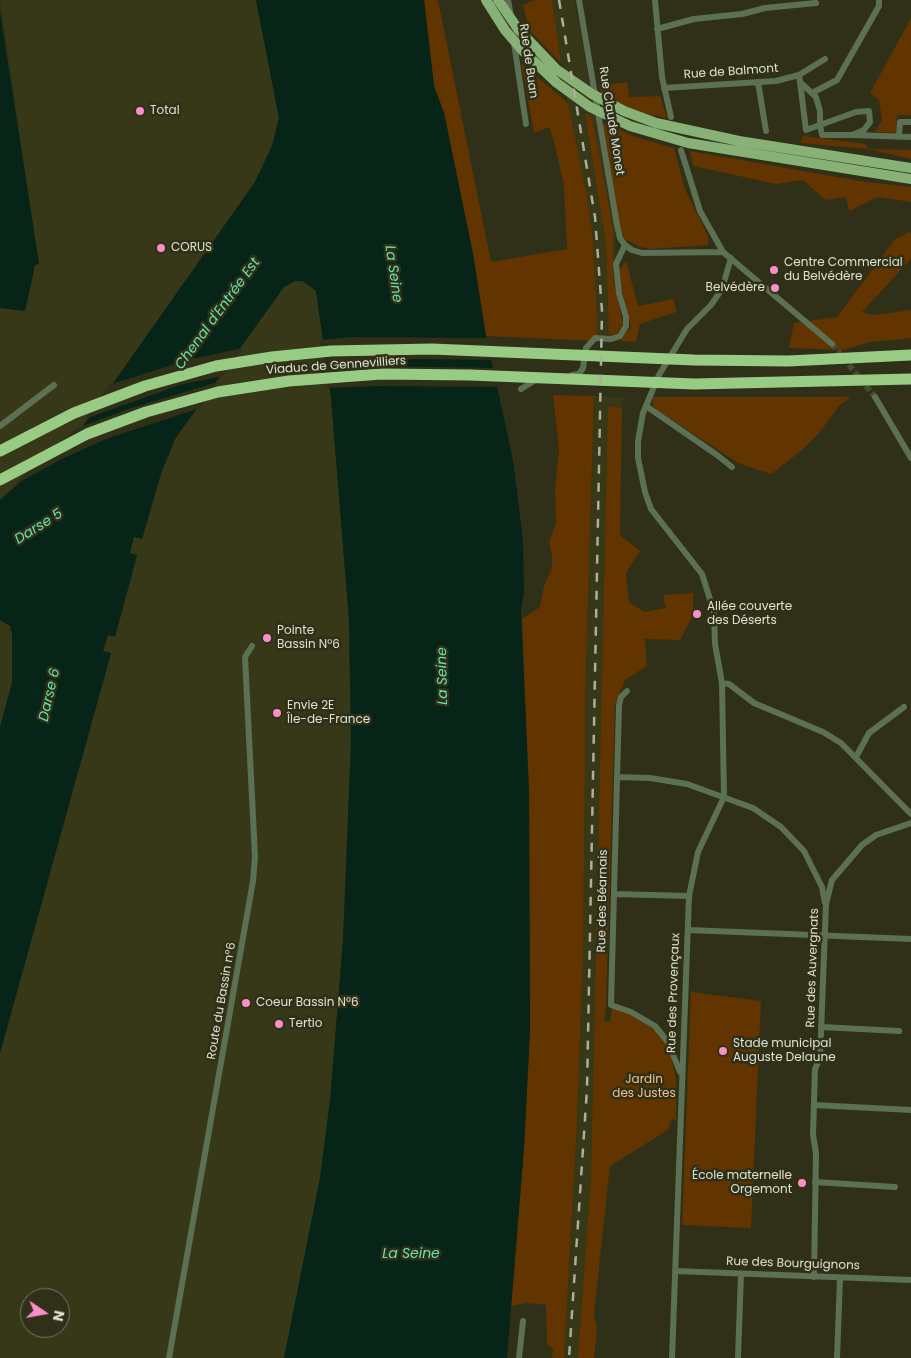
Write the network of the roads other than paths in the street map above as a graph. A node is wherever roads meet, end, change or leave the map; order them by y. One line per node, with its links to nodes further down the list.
1 (486, 0): 24 (main road)
2 (498, 0): 23 (main road)
3 (508, 0): 16 (street, Rue de Buan)
4 (579, 0): 25 (street, Rue Claude Monet)
5 (655, 0): 8 (street)
6 (879, 0): 13 (street)
7 (816, 3): 8 (street)
8 (657, 29): 12 (street)
9 (825, 59): 10 (street, Rue de Balmont)
10 (800, 78): 11 (street, Rue de Balmont); 13 (street); 17 (street)
11 (758, 82): 12 (street, Rue de Balmont); 18 (street)
12 (664, 88): 14 (street)
13 (812, 92): 17 (street)
14 (671, 117)
15 (911, 122): 20 (street)
16 (526, 124)
17 (820, 125): 19 (street); 19 (street)
18 (766, 131)
19 (852, 135): 20 (street)
20 (899, 136): 21 (street)
21 (911, 137)
22 (681, 150): 26 (street)
23 (911, 168)
24 (911, 179)
25 (625, 245): 26 (street); 33 (street)
26 (723, 252): 27 (street)
27 (731, 258): 28 (street); 35 (street, Rue des Provençaux)
28 (832, 344)
29 (911, 355): 37 (highway, Viaduc de Gennevilliers)
30 (905, 379): 31 (highway); 40 (highway, Viaduc de Gennevilliers)
31 (911, 384)
32 (54, 385): 36 (street)
33 (521, 389)
34 (875, 397): 38 (street)
35 (646, 406): 39 (street); 42 (street, Rue des Provençaux)
36 (0, 426)
37 (0, 451)
38 (911, 458)
39 (732, 467)
40 (0, 480)
41 (252, 646): 69 (street, Route du Bassin n°6)
42 (722, 683): 45 (street); 47 (street, Rue des Provençaux)
43 (627, 690): 46 (street, Rue des Béarnais)
44 (904, 707): 45 (street)
45 (856, 757): 48 (street)
46 (617, 777): 47 (street); 50 (street, Rue des Béarnais)
47 (724, 797): 51 (street, Rue des Provençaux); 52 (street)
48 (911, 814)
49 (911, 823): 52 (street, Rue des Auvergnats)
50 (615, 894): 51 (street); 58 (street, Rue des Béarnais)
51 (689, 896): 53 (street, Rue des Provençaux)
52 (826, 922): 54 (street, Rue des Auvergnats)
53 (688, 930): 54 (street); 58 (street, Rue des Provençaux)
54 (826, 935): 55 (street); 56 (street, Rue des Auvergnats)
55 (911, 939)
56 (822, 1027): 57 (street); 59 (street, Rue des Auvergnats)
57 (899, 1031)
58 (681, 1080): 63 (street, Rue des Provençaux)
59 (814, 1105): 60 (street); 61 (street, Rue des Auvergnats)
60 (911, 1110)
61 (815, 1182): 62 (street); 65 (street, Rue des Auvergnats)
62 (895, 1187)
63 (675, 1271): 64 (street, Rue des Bourguignons); 71 (street, Rue des Provençaux)
64 (741, 1274): 65 (street, Rue des Bourguignons); 72 (street)
65 (814, 1277): 66 (street, Rue des Bourguignons)
66 (840, 1278): 67 (street, Rue des Bourguignons); 73 (street)
67 (911, 1280)
68 (523, 1321): 70 (street)
69 (168, 1358)
70 (519, 1358)
71 (672, 1358)
72 (738, 1358)
73 (837, 1358)

